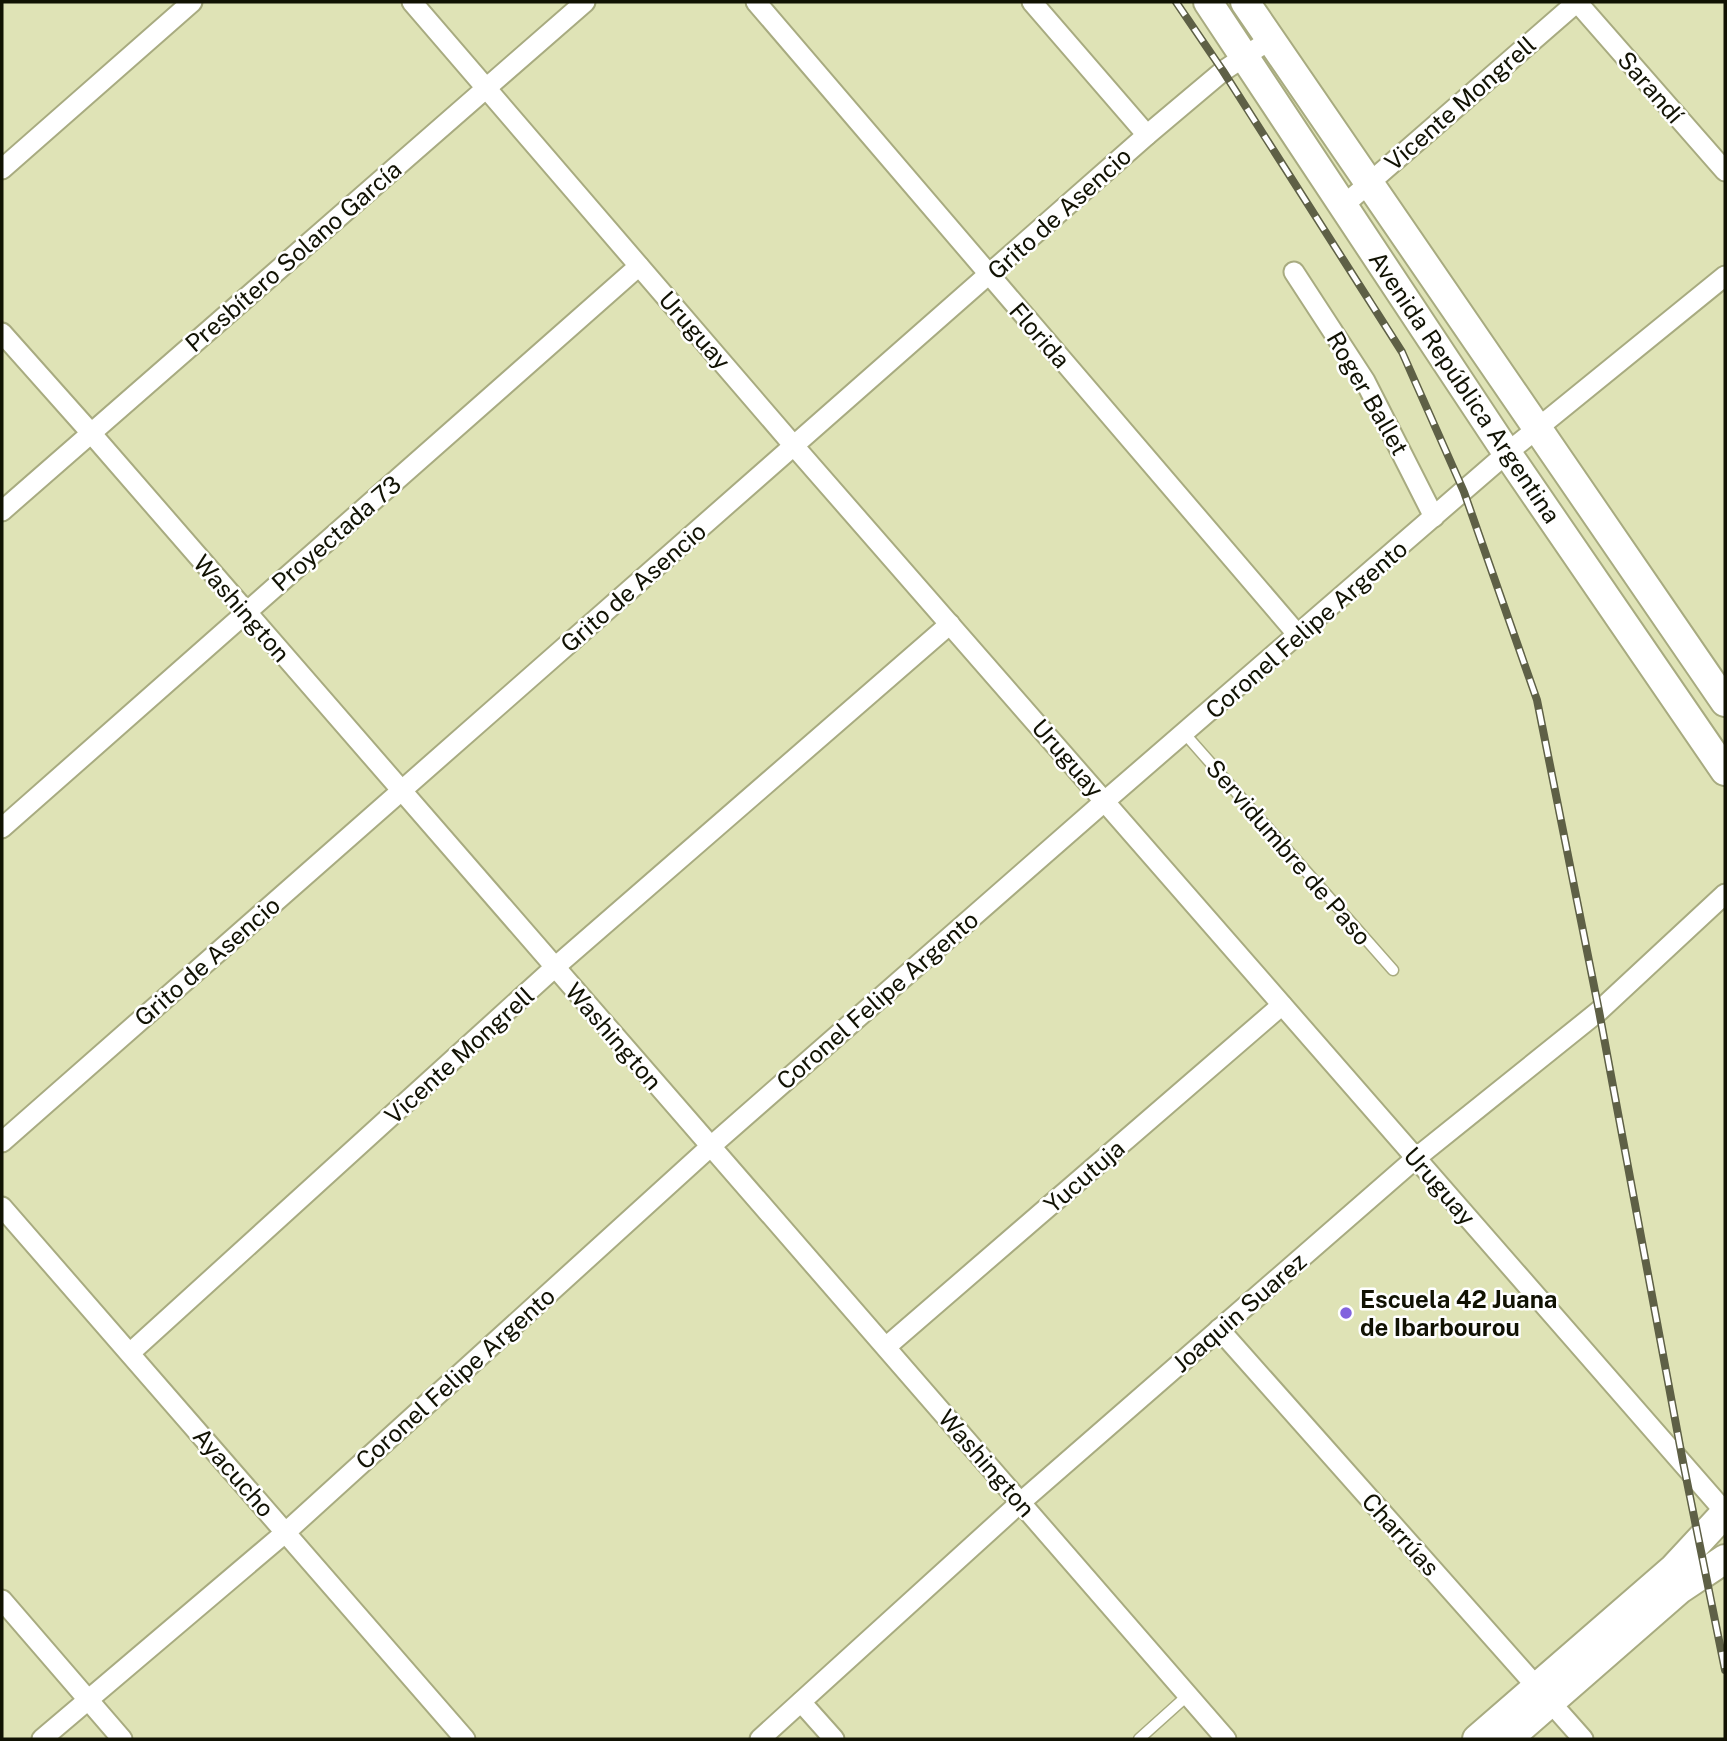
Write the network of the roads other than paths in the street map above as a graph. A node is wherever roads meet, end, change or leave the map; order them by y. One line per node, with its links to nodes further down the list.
1 (192, 2): 13 (street)
2 (412, 2): 11 (street, Uruguay)
3 (585, 2): 11 (street, Presbítero Solano García)
4 (756, 2): 19 (street, Florida)
5 (1032, 2): 12 (street)
6 (1208, 2): 10 (street, Avenida República Argentina)
7 (1245, 2): 9 (street, Avenida República Argentina)
8 (1577, 2): 14 (street, Sarandí); 15 (street, Vicente Mongrell)
9 (1271, 39): 10 (street, Grito de Asencio); 15 (street, Avenida República Argentina)
10 (1245, 56): 12 (street, Grito de Asencio); 16 (street, Avenida República Argentina)
11 (486, 88): 17 (street, Uruguay); 23 (street, Presbítero Solano García)
12 (1147, 135): 19 (street, Grito de Asencio)
13 (2, 169)
14 (1725, 171)
15 (1369, 182): 16 (street, Vicente Mongrell); 22 (street, Avenida República Argentina)
16 (1344, 205): 25 (street, Avenida República Argentina)
17 (639, 266): 24 (street, Uruguay); 28 (street, Proyectada 73)
18 (1294, 272): 27 (street, Roger Ballet)
19 (989, 276): 24 (street, Grito de Asencio); 30 (street, Florida)
20 (1725, 276): 22 (street, Coronel Felipe Argento)
21 (2, 333): 23 (street, Washington)
22 (1536, 429): 25 (street, Coronel Felipe Argento); 31 (street, Avenida República Argentina)
23 (91, 433): 26 (street, Presbítero Solano García); 28 (street, Washington)
24 (794, 446): 29 (street, Uruguay); 34 (street, Grito de Asencio)
25 (1507, 453): 27 (street, Coronel Felipe Argento); 33 (street, Avenida República Argentina)
26 (2, 511)
27 (1434, 517): 30 (street, Coronel Felipe Argento)
28 (246, 612): 34 (street, Washington); 36 (street, Proyectada 73)
29 (950, 624): 35 (street, Uruguay); 38 (street, Vicente Mongrell)
30 (1298, 635): 32 (street, Coronel Felipe Argento)
31 (1725, 702)
32 (1185, 734): 35 (street, Coronel Felipe Argento); 39 (lane, Servidumbre de Paso)
33 (1725, 771)
34 (401, 791): 38 (street, Washington); 41 (street, Grito de Asencio)
35 (1105, 801): 40 (street, Uruguay); 42 (street, Coronel Felipe Argento)
36 (2, 828)
37 (1725, 894): 43 (street, Joaquin Suarez)
38 (554, 968): 42 (street, Washington); 47 (street, Vicente Mongrell)
39 (1393, 970)
40 (1282, 1005): 43 (street, Uruguay); 46 (street, Yucutuja)
41 (2, 1142)
42 (710, 1147): 46 (street, Washington); 50 (street, Coronel Felipe Argento)
43 (1416, 1158): 45 (street, Joaquin Suarez); 49 (street, Uruguay)
44 (2, 1207): 47 (street, Ayacucho)
45 (1219, 1329): 48 (street, Joaquin Suarez); 53 (street, Charrúas)
46 (886, 1347): 48 (street, Washington)
47 (130, 1353): 50 (street, Ayacucho)
48 (1021, 1503): 54 (street, Washington); 56 (street, Joaquin Suarez)
49 (1725, 1513): 53 (street)
50 (286, 1532): 55 (street, Coronel Felipe Argento); 60 (street, Ayacucho)
51 (1725, 1559): 53 (street)
52 (2, 1600): 55 (street)
53 (1543, 1694): 64 (street); 65 (street); 66 (street, Charrúas)
54 (1188, 1695): 57 (street, Washington); 63 (lane)
55 (87, 1700): 58 (street, Coronel Felipe Argento); 59 (street)
56 (801, 1702): 61 (street, Joaquin Suarez); 62 (street)
57 (1223, 1738)
58 (42, 1739)
59 (122, 1739)
60 (465, 1739)
61 (760, 1739)
62 (834, 1739)
63 (1139, 1739)
64 (1477, 1739)
65 (1508, 1739)
66 (1583, 1739)

